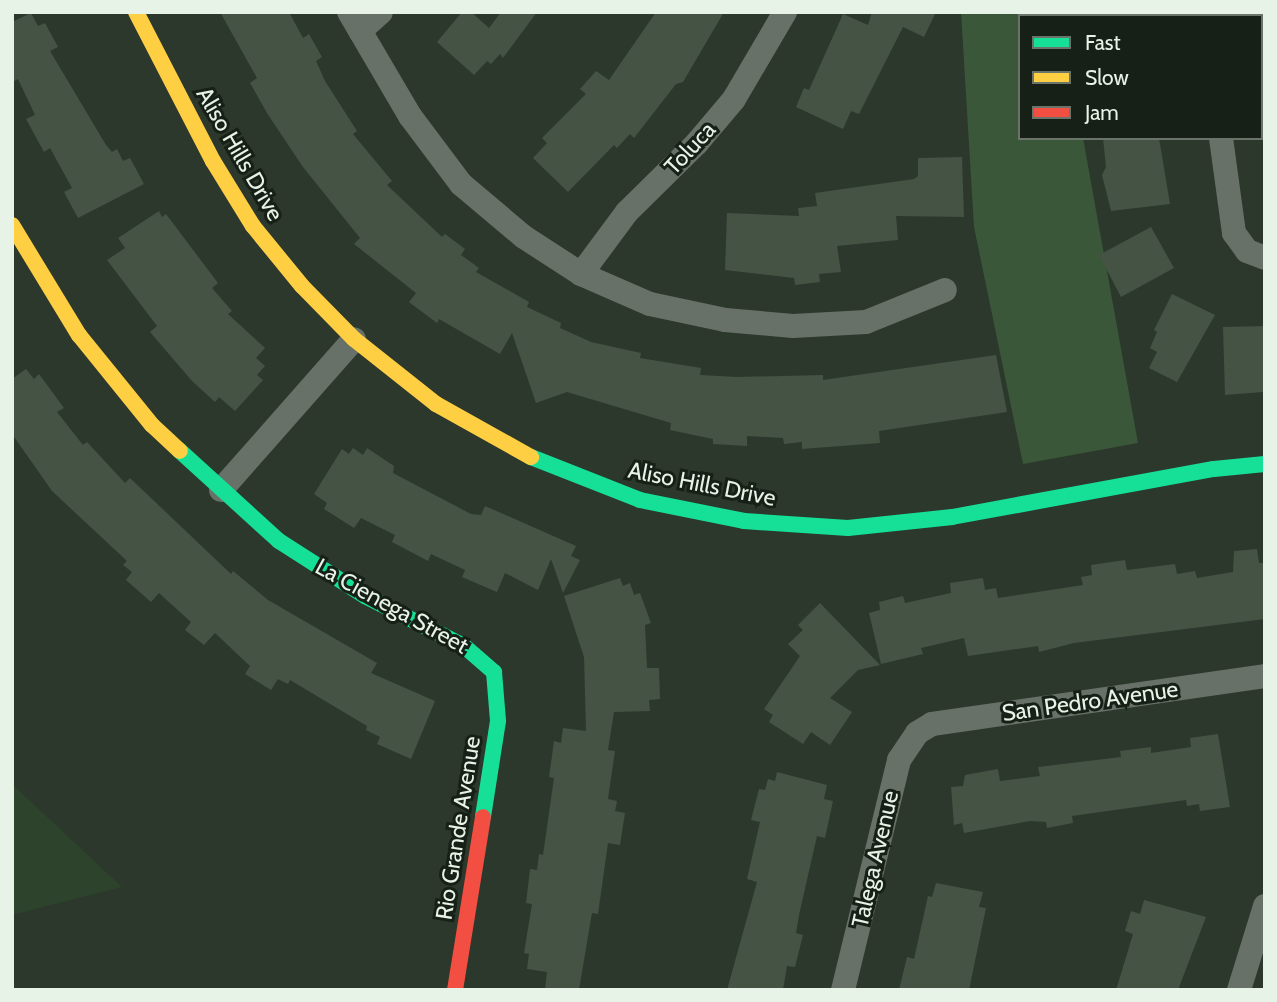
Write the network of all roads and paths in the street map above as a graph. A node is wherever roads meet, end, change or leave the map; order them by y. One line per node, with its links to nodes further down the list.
1 (136, 12): 10 (street, Aliso Hills Drive)
2 (381, 12): 4 (street)
3 (785, 12): 8 (street, Toluca)
4 (355, 22): 8 (street)
5 (1221, 140): 7 (street)
6 (12, 225): 12 (street, La Cienega Street)
7 (1265, 258)
8 (581, 274): 9 (street)
9 (945, 290)
10 (354, 339): 11 (street, Aliso Hills Drive); 12 (street)
11 (1265, 464)
12 (221, 490): 13 (street, La Cienega Street)
13 (494, 672): 17 (street, Rio Grande Avenue)
14 (1265, 676): 15 (street, San Pedro Avenue)
15 (917, 733): 18 (street, Talega Avenue)
16 (1265, 906): 19 (street)
17 (455, 990)
18 (844, 990)
19 (1240, 990)

